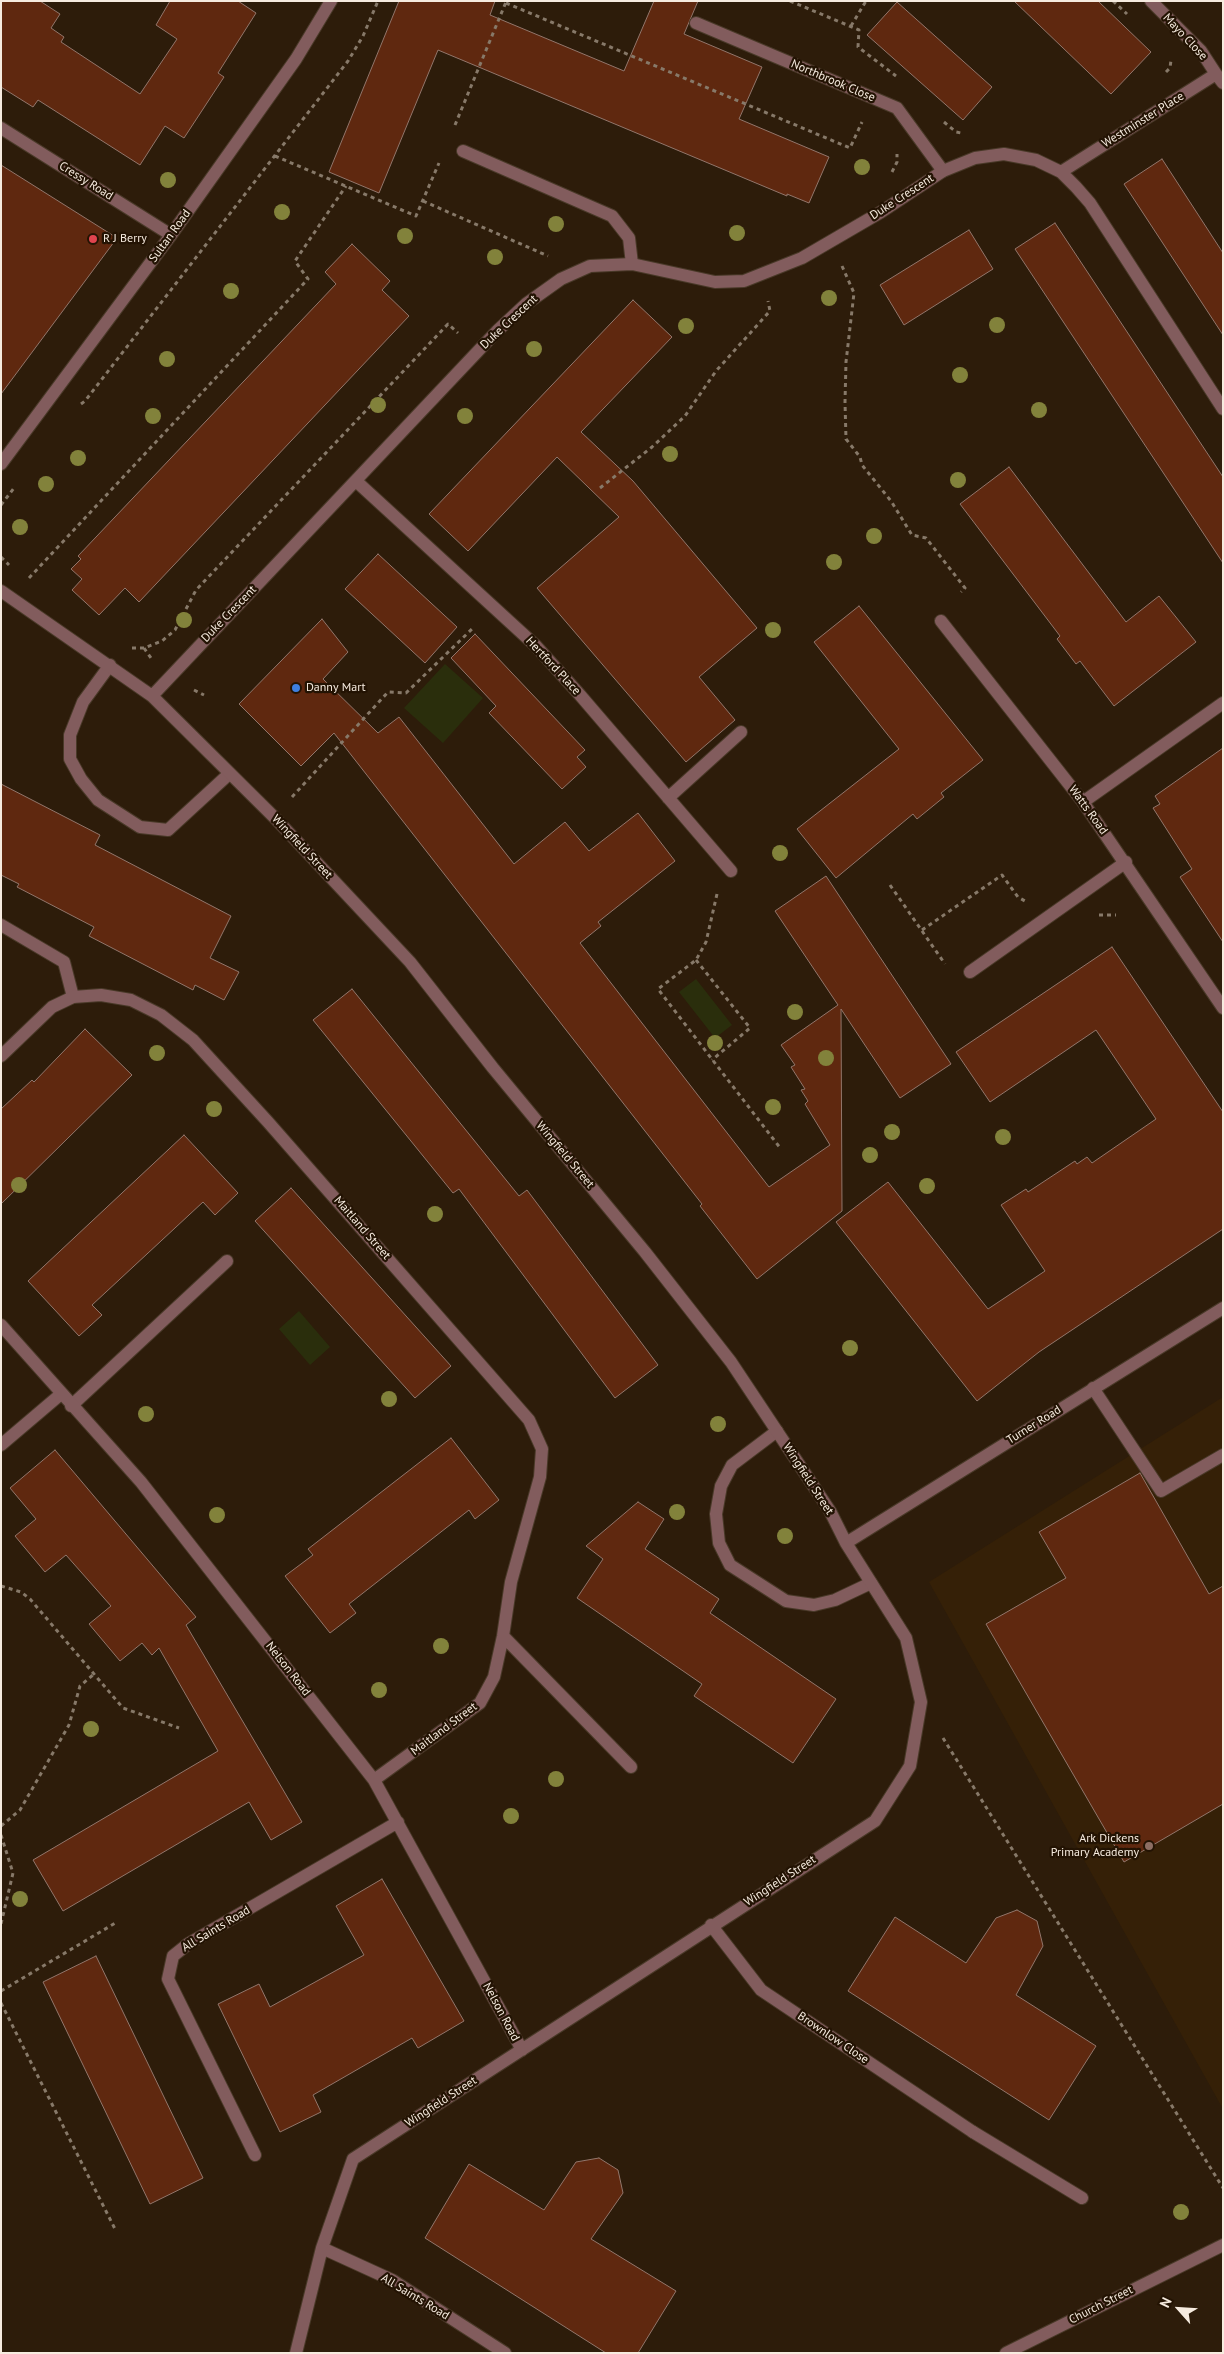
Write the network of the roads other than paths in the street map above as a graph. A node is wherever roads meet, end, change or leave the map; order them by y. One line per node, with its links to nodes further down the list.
1 (331, 1): 9 (street, Sultan Road)
2 (1151, 1): 4 (street, Mayo Close)
3 (696, 23): 7 (street, Northbrook Close)
4 (1220, 78): 8 (street, Westminster Place)
5 (1, 128): 9 (street, Cressy Road)
6 (463, 151): 10 (street)
7 (943, 171): 8 (street, Duke Crescent); 10 (street, Duke Crescent)
8 (1061, 172): 11 (street)
9 (171, 235): 12 (street, Sultan Road)
10 (632, 264): 13 (street, Duke Crescent)
11 (1223, 409)
12 (1, 464)
13 (356, 481): 17 (street, Duke Crescent); 21 (street, Hertford Place)
14 (1, 591): 16 (street, Wingfield Street)
15 (941, 620): 22 (street, Watts Road)
16 (110, 665): 17 (street, Wingfield Street); 20 (street)
17 (152, 696): 20 (street, Wingfield Street)
18 (1223, 703): 22 (street)
19 (741, 732): 21 (street)
20 (229, 774): 36 (street, Wingfield Street)
21 (668, 798): 24 (street, Hertford Place)
22 (1083, 802): 23 (street, Watts Road)
23 (1126, 862): 26 (street); 28 (street, Watts Road)
24 (731, 871)
25 (1, 926): 27 (street)
26 (970, 972)
27 (74, 997): 29 (street, Maitland Street); 41 (street, Maitland Street)
28 (1223, 1008)
29 (1, 1056)
30 (227, 1262): 35 (street)
31 (1223, 1308): 33 (street, Turner Road)
32 (1, 1325): 34 (street, Nelson Road)
33 (1093, 1388): 38 (street); 39 (street, Turner Road)
34 (60, 1394): 35 (street, Nelson Road); 37 (street)
35 (71, 1406): 43 (street, Nelson Road)
36 (777, 1431): 39 (street, Wingfield Street); 40 (street)
37 (1, 1445)
38 (1223, 1455)
39 (846, 1543): 40 (street, Wingfield Street)
40 (871, 1583): 45 (street, Wingfield Street)
41 (503, 1636): 42 (street); 43 (street, Maitland Street)
42 (631, 1767)
43 (374, 1780): 44 (street, Nelson Road)
44 (398, 1822): 46 (street, Nelson Road); 47 (street, All Saints Road)
45 (711, 1925): 46 (street, Wingfield Street); 48 (street, Brownlow Close)
46 (522, 2050): 50 (street, Wingfield Street)
47 (255, 2155)
48 (1082, 2198)
49 (1223, 2245): 53 (street, Church Street)
50 (322, 2248): 51 (street, Wingfield Street); 52 (street, All Saints Road)
51 (296, 2353)
52 (505, 2353)
53 (1006, 2353)

